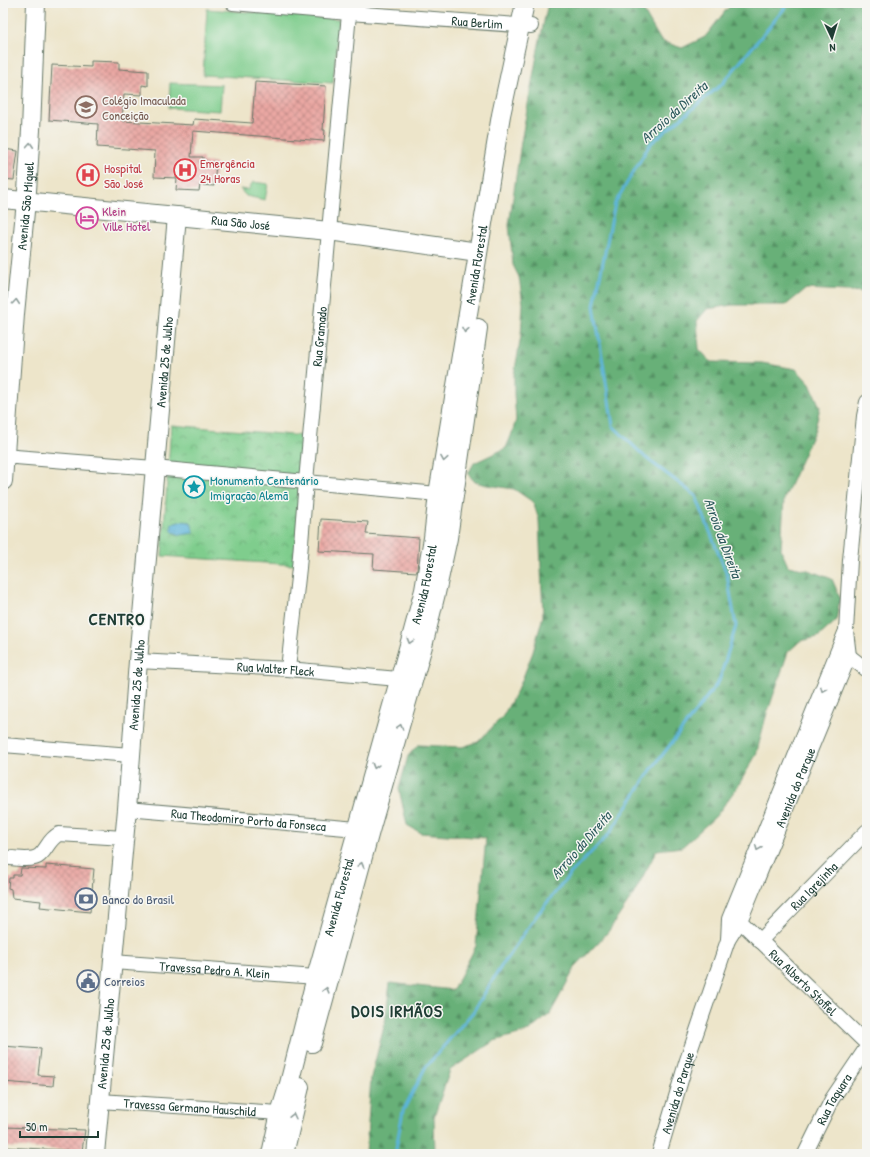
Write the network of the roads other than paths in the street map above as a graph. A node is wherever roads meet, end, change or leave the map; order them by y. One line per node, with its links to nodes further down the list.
1 (36, 3): 8 (main road, Avenida São Miguel, one-way to 1)
2 (232, 3): 5 (street, Rua Berlim)
3 (525, 3): 6 (main road, Avenida Florestal)
4 (537, 3): 6 (main road, Avenida Florestal)
5 (350, 8): 6 (street, Rua Berlim); 10 (street, Rua Gramado)
6 (526, 25): 11 (main road, Avenida Florestal); 23 (main road, Avenida Florestal)
7 (3, 199): 8 (main road, Rua São José)
8 (25, 201): 9 (main road, Rua São José); 13 (main road, Avenida São Miguel, one-way to 8)
9 (177, 216): 10 (main road, Rua São José); 14 (main road, Avenida 25 de Julho)
10 (329, 232): 11 (main road, Rua São José); 16 (street, Rua Gramado)
11 (478, 252): 17 (main road, Avenida Florestal, one-way to 17)
12 (867, 402): 18 (street, Avenida do Parque)
13 (4, 456): 14 (street); 15 (main road, Avenida São Miguel)
14 (154, 468): 16 (street); 20 (main road, Avenida 25 de Julho)
15 (3, 481)
16 (306, 481): 17 (street); 21 (street, Rua Gramado)
17 (438, 494): 23 (main road, Avenida Florestal, one-way to 23)
18 (846, 631): 19 (street, Avenida do Parque); 33 (street, Avenida do Parque, one-way to 33)
19 (849, 656): 22 (street); 31 (street, Avenida do Parque)
20 (138, 661): 21 (street, Rua Walter Fleck); 25 (main road, Avenida 25 de Julho)
21 (288, 669): 23 (street, Rua Walter Fleck)
22 (867, 670)
23 (407, 680): 27 (main road, Avenida Florestal)
24 (3, 745): 25 (street)
25 (131, 755): 26 (main road, Avenida 25 de Julho)
26 (127, 809): 27 (street, Rua Theodomiro Porto da Fonseca); 29 (main road, Avenida 25 de Julho)
27 (363, 830): 32 (main road, Avenida Florestal)
28 (867, 831): 34 (street, Rua Igrejinha)
29 (124, 838): 30 (street); 35 (main road, Avenida 25 de Julho)
30 (3, 857)
31 (740, 921): 33 (street, Avenida do Parque); 34 (street, Rua Alberto Stoffel)
32 (333, 940): 36 (main road, Avenida Florestal); 43 (main road, Avenida Florestal, one-way to 32)
33 (728, 940): 44 (street, Avenida do Parque)
34 (760, 941): 37 (street, Rua Alberto Stoffel)
35 (114, 962): 36 (street, Travessa Pedro A. Klein); 39 (main road, Avenida 25 de Julho)
36 (316, 977): 40 (main road, Avenida Florestal)
37 (867, 1044)
38 (867, 1047): 45 (street, Rua Taquara)
39 (100, 1101): 40 (street, Travessa Germano Hauschild); 41 (main road, Avenida 25 de Julho)
40 (280, 1113): 42 (main road, Avenida Florestal)
41 (95, 1154)
42 (271, 1154)
43 (284, 1154)
44 (659, 1154)
45 (805, 1154)

